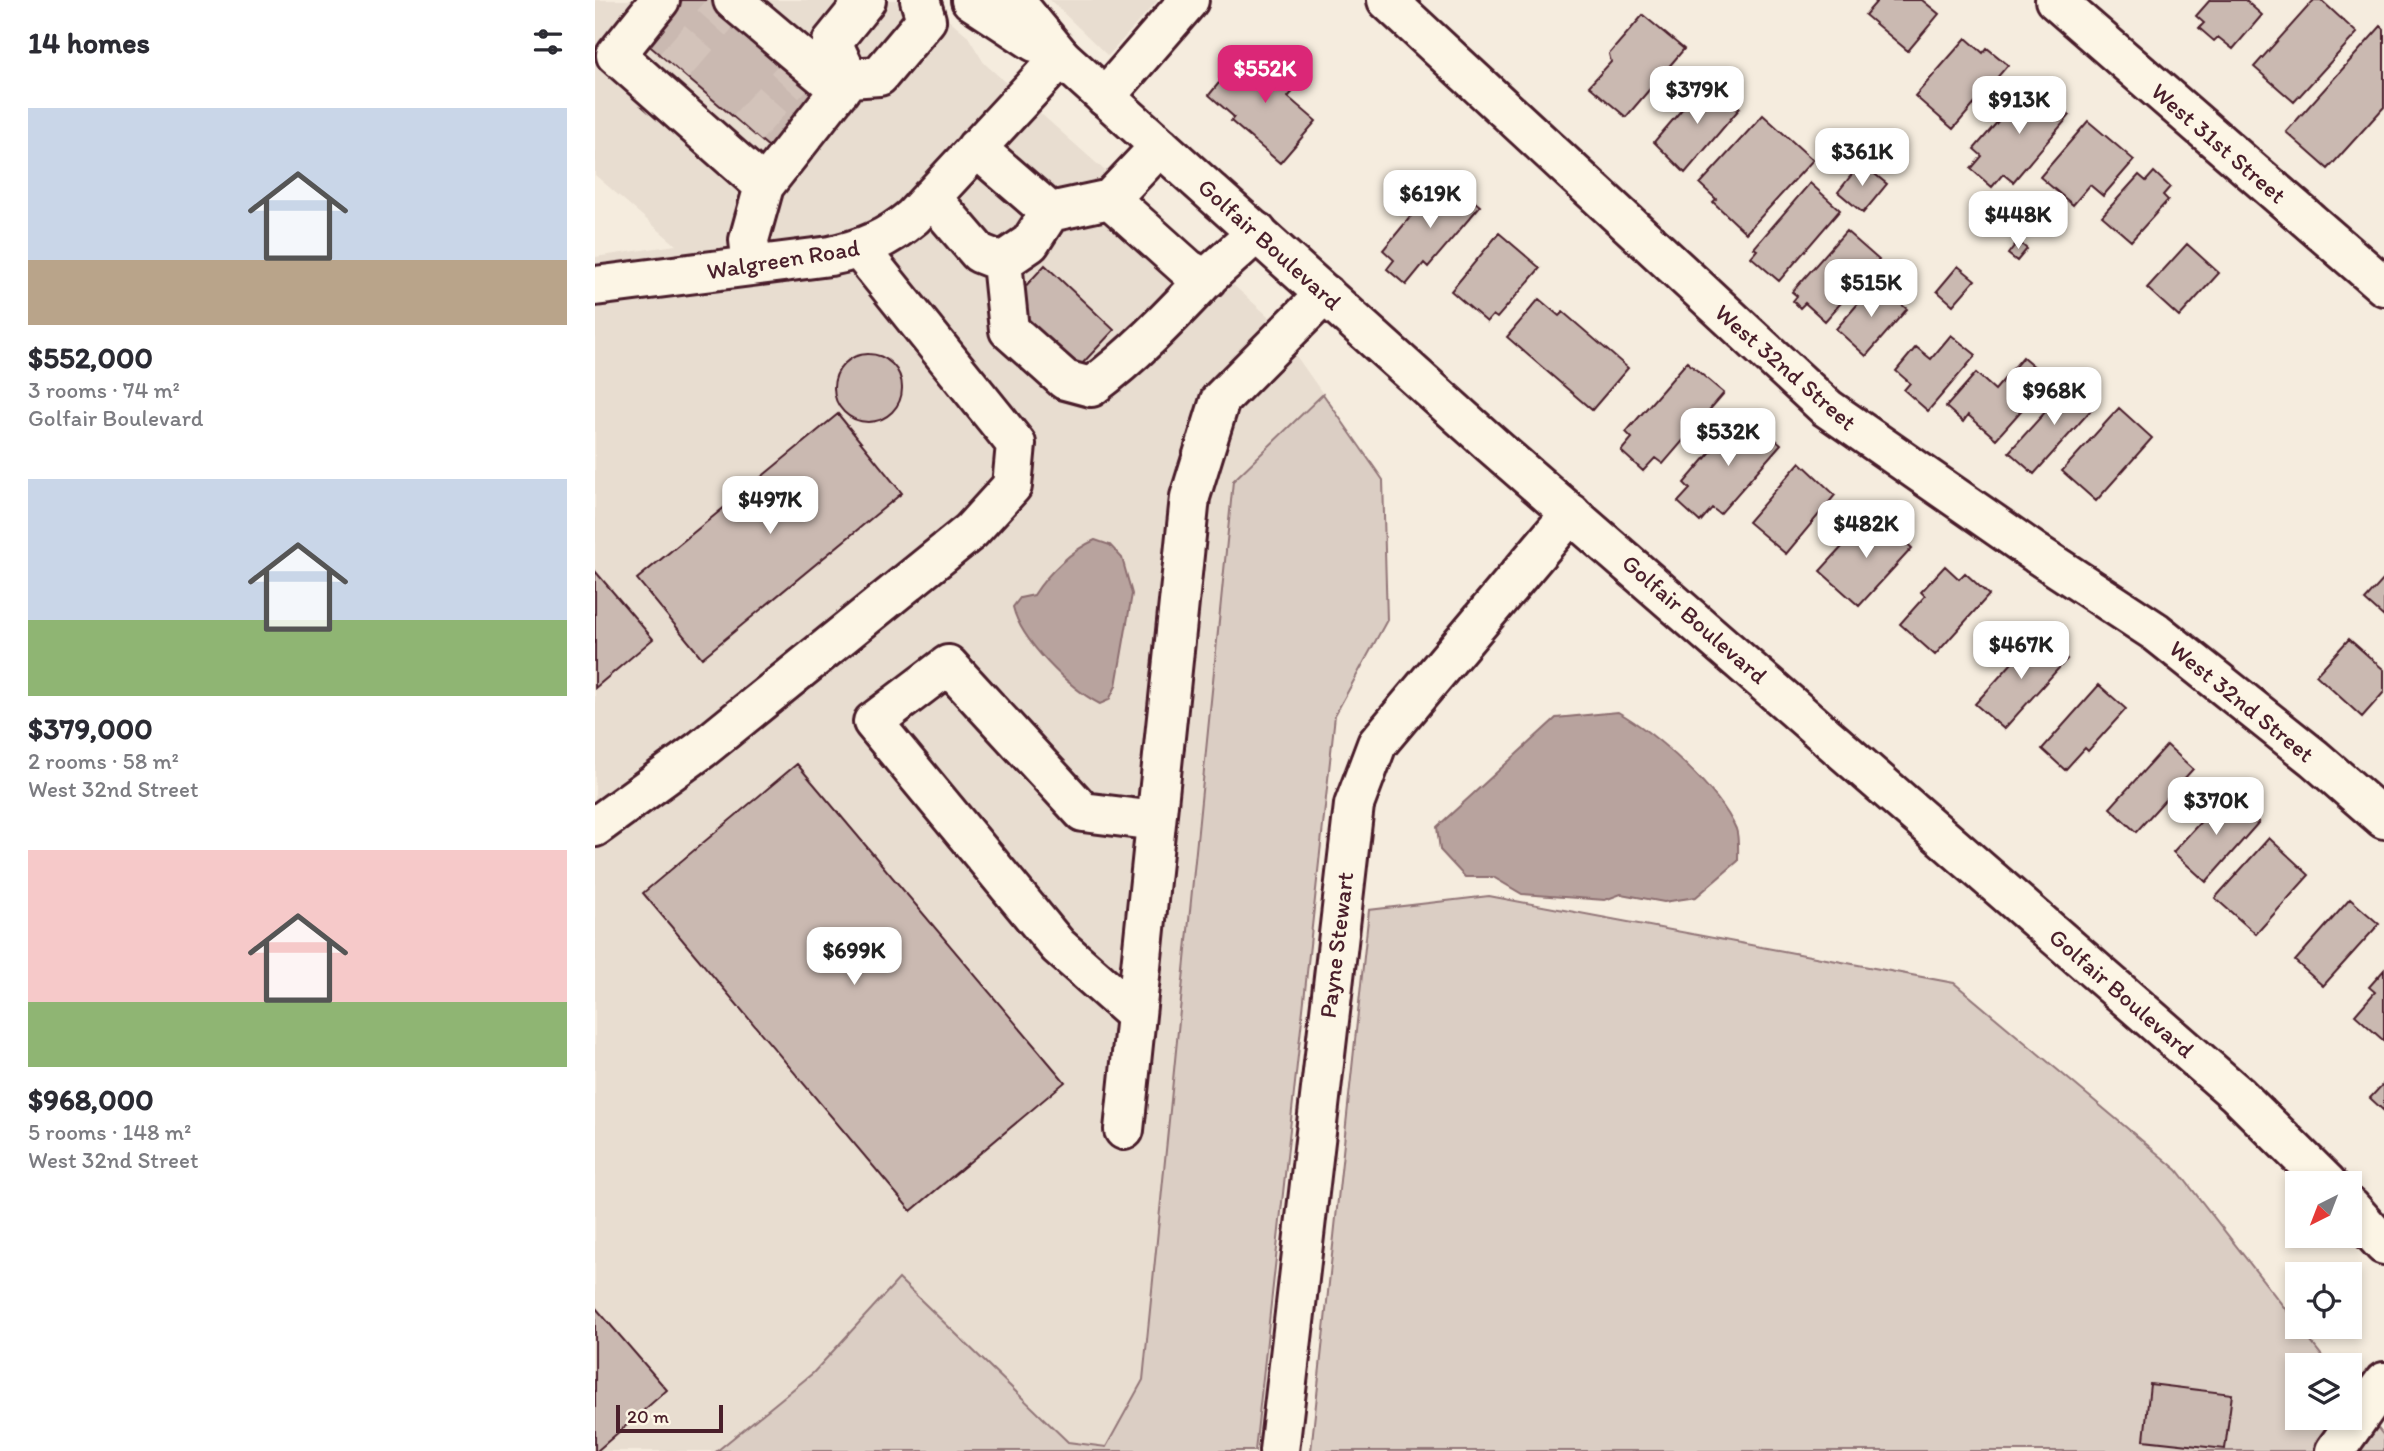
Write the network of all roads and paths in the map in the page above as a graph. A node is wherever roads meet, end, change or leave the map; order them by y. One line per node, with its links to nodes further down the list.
1 (660, 0): 15 (street)
2 (866, 0): 11 (street)
3 (919, 0): 11 (street)
4 (971, 0): 10 (street, Golfair Boulevard)
5 (1014, 0): 10 (street, Golfair Boulevard)
6 (1189, 0): 12 (street)
7 (1387, 0): 28 (street, West 32nd Street)
8 (2055, 0): 25 (street, West 31st Street)
9 (730, 3): 11 (street)
10 (1061, 57): 12 (street, Golfair Boulevard); 14 (street, Walgreen Road)
11 (844, 84): 15 (street)
12 (1105, 97): 13 (street, Golfair Boulevard)
13 (1160, 146): 17 (street); 19 (street, Golfair Boulevard)
14 (976, 148): 16 (street, Walgreen Road); 18 (street)
15 (764, 186): 22 (street)
16 (931, 197): 20 (street, Walgreen Road); 21 (street)
17 (1110, 199): 18 (street); 23 (street)
18 (1050, 212): 21 (street)
19 (1257, 232): 23 (street); 26 (street, Golfair Boulevard)
20 (860, 250): 22 (street, Walgreen Road); 30 (street)
21 (1002, 262): 23 (street)
22 (752, 266): 24 (street, Walgreen Road)
23 (1207, 279)
24 (595, 286)
25 (2384, 286)
26 (1325, 294): 27 (street, Golfair Boulevard); 29 (street)
27 (1571, 513): 33 (street, Golfair Boulevard); 37 (street, Payne Stewart)
28 (2384, 819)
29 (1156, 821): 31 (street); 31 (street)
30 (595, 827)
31 (1136, 1015): 32 (street)
32 (1124, 1130)
33 (2315, 1171)
34 (2363, 1222): 35 (street)
35 (2384, 1245)
36 (2384, 1382): 38 (street)
37 (1279, 1451)
38 (2335, 1451)

